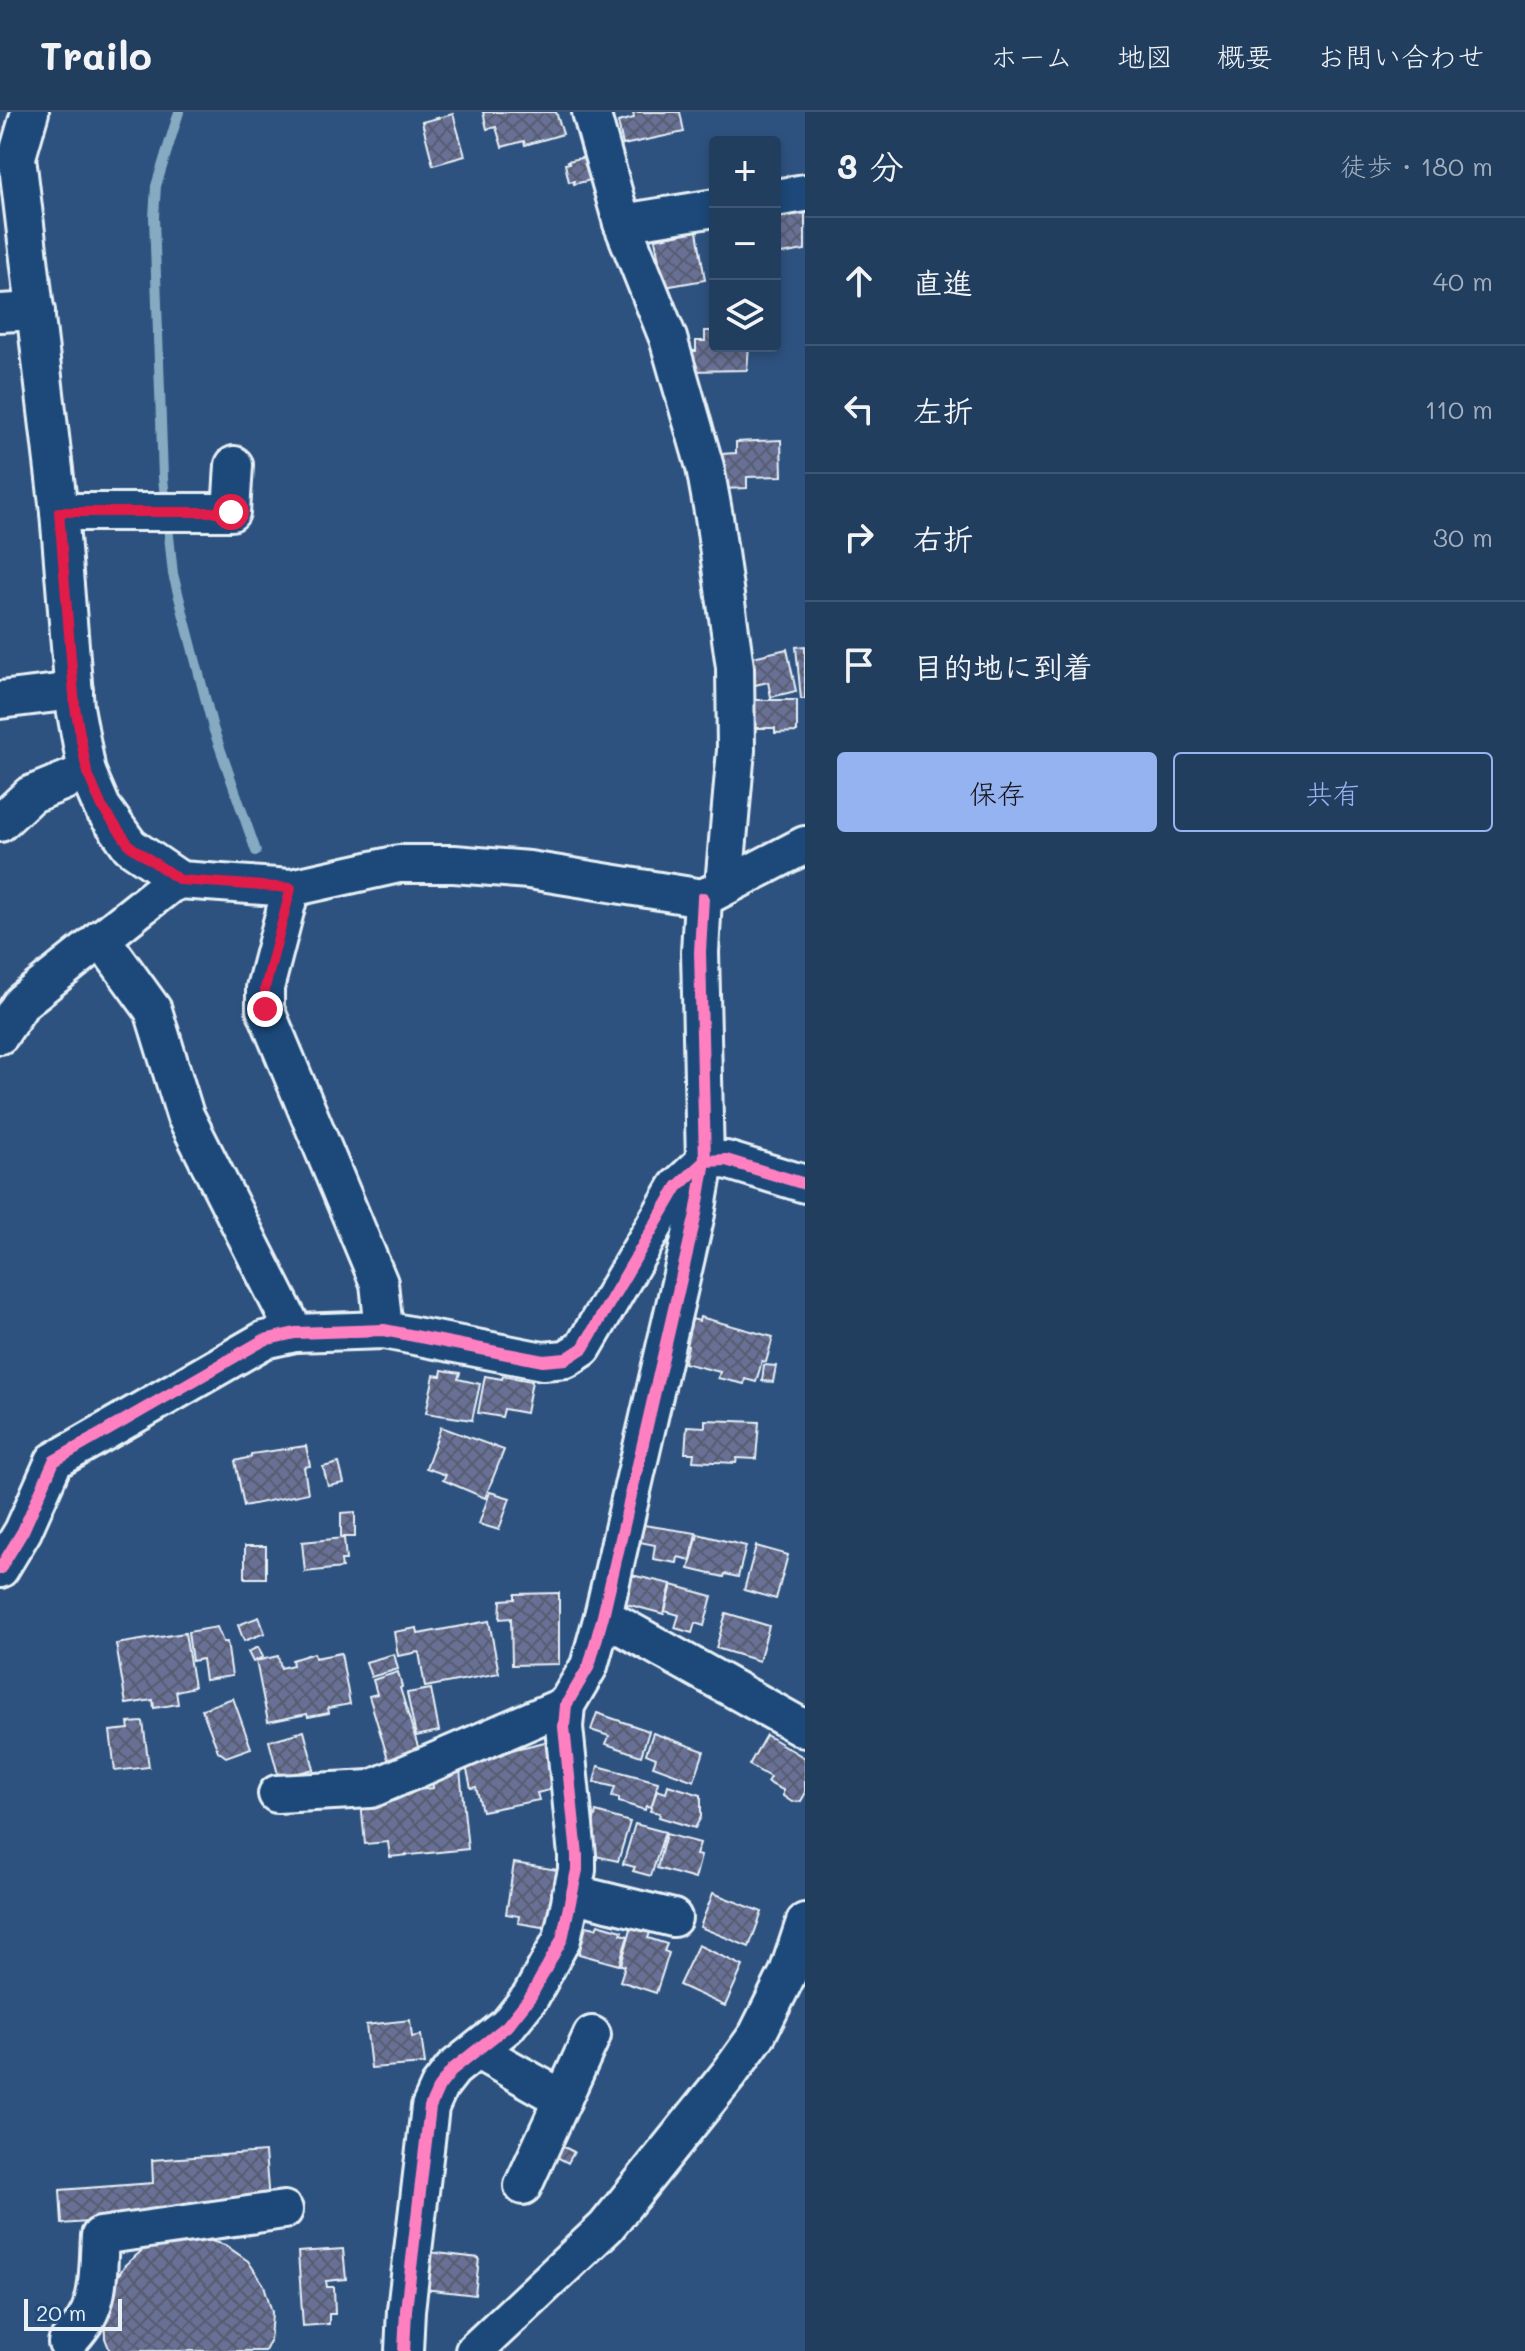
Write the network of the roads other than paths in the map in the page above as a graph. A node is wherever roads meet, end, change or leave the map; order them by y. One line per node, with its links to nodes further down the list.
1 (591, 112): 6 (street)
2 (17, 134): 7 (street)
3 (805, 193): 4 (street)
4 (781, 197)
5 (709, 209): 6 (street)
6 (622, 223): 18 (street)
7 (36, 311): 8 (street); 10 (street)
8 (0, 313)
9 (234, 465): 10 (street)
10 (59, 512): 11 (street)
11 (74, 691): 12 (street); 13 (street)
12 (0, 700)
13 (87, 772): 14 (street); 16 (street)
14 (0, 823)
15 (805, 845): 18 (street)
16 (180, 880): 17 (street); 19 (street)
17 (291, 888): 18 (street); 23 (street)
18 (713, 892): 21 (street)
19 (101, 938): 20 (street); 24 (street)
20 (0, 1035)
21 (705, 1161): 22 (street); 23 (street); 26 (street)
22 (805, 1184)
23 (384, 1330): 24 (street)
24 (295, 1333): 25 (street)
25 (0, 1569)
26 (603, 1616): 27 (street); 28 (street)
27 (566, 1705): 29 (street); 30 (street)
28 (805, 1729)
29 (277, 1794)
30 (571, 1893): 31 (street); 34 (street)
31 (673, 1918)
32 (805, 1922): 40 (street)
33 (592, 2035): 35 (street)
34 (478, 2051): 35 (street); 39 (street)
35 (563, 2099): 36 (street)
36 (523, 2186)
37 (284, 2210): 38 (street)
38 (65, 2348)
39 (404, 2351)
40 (474, 2351)

